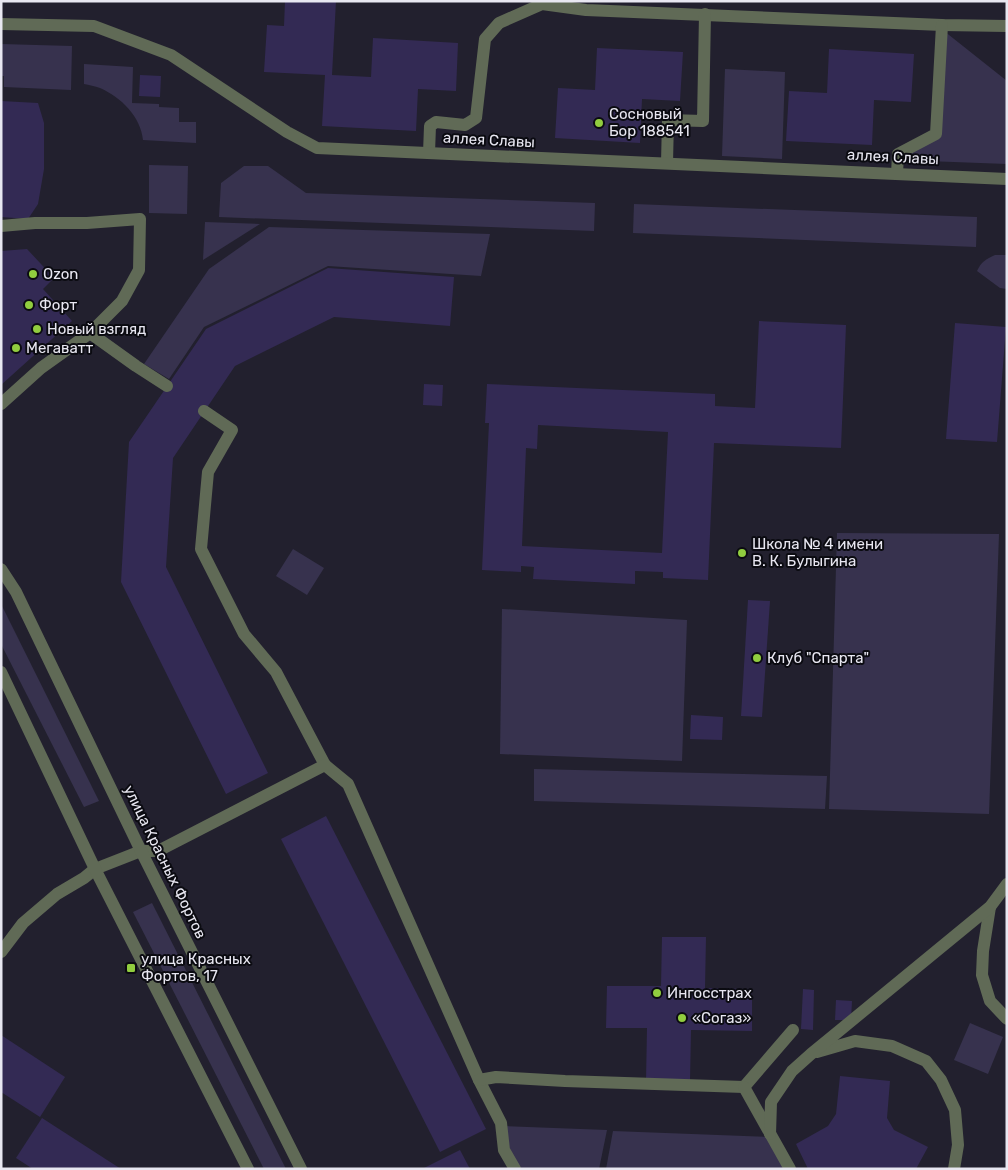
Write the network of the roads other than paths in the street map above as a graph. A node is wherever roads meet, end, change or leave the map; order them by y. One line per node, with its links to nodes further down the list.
1 (542, 3): 2 (street); 6 (street)
2 (705, 14): 4 (street); 7 (street)
3 (1, 24): 6 (street, аллея Славы)
4 (942, 25): 5 (street); 8 (street)
5 (1007, 26)
6 (429, 154): 7 (street, аллея Славы)
7 (666, 163): 8 (street, аллея Славы)
8 (897, 174): 9 (street, аллея Славы)
9 (1007, 179)
10 (1, 226): 11 (street)
11 (90, 333): 12 (street); 13 (street)
12 (167, 386)
13 (1, 404)
14 (204, 412): 17 (street)
15 (1, 569): 18 (street, улица Красных Фортов)
16 (1, 672): 19 (street)
17 (325, 765): 18 (street); 26 (street)
18 (140, 851): 19 (street); 30 (street, улица Красных Фортов)
19 (95, 869): 22 (street); 29 (street)
20 (1007, 884): 21 (street)
21 (990, 907): 23 (street); 25 (street)
22 (1, 952)
23 (1007, 1019)
24 (793, 1030): 27 (street)
25 (811, 1054): 28 (street); 33 (street)
26 (478, 1080): 27 (street); 31 (street)
27 (744, 1087): 28 (street)
28 (770, 1134): 32 (street)
29 (248, 1169)
30 (301, 1169)
31 (515, 1169)
32 (790, 1169)
33 (954, 1169)

